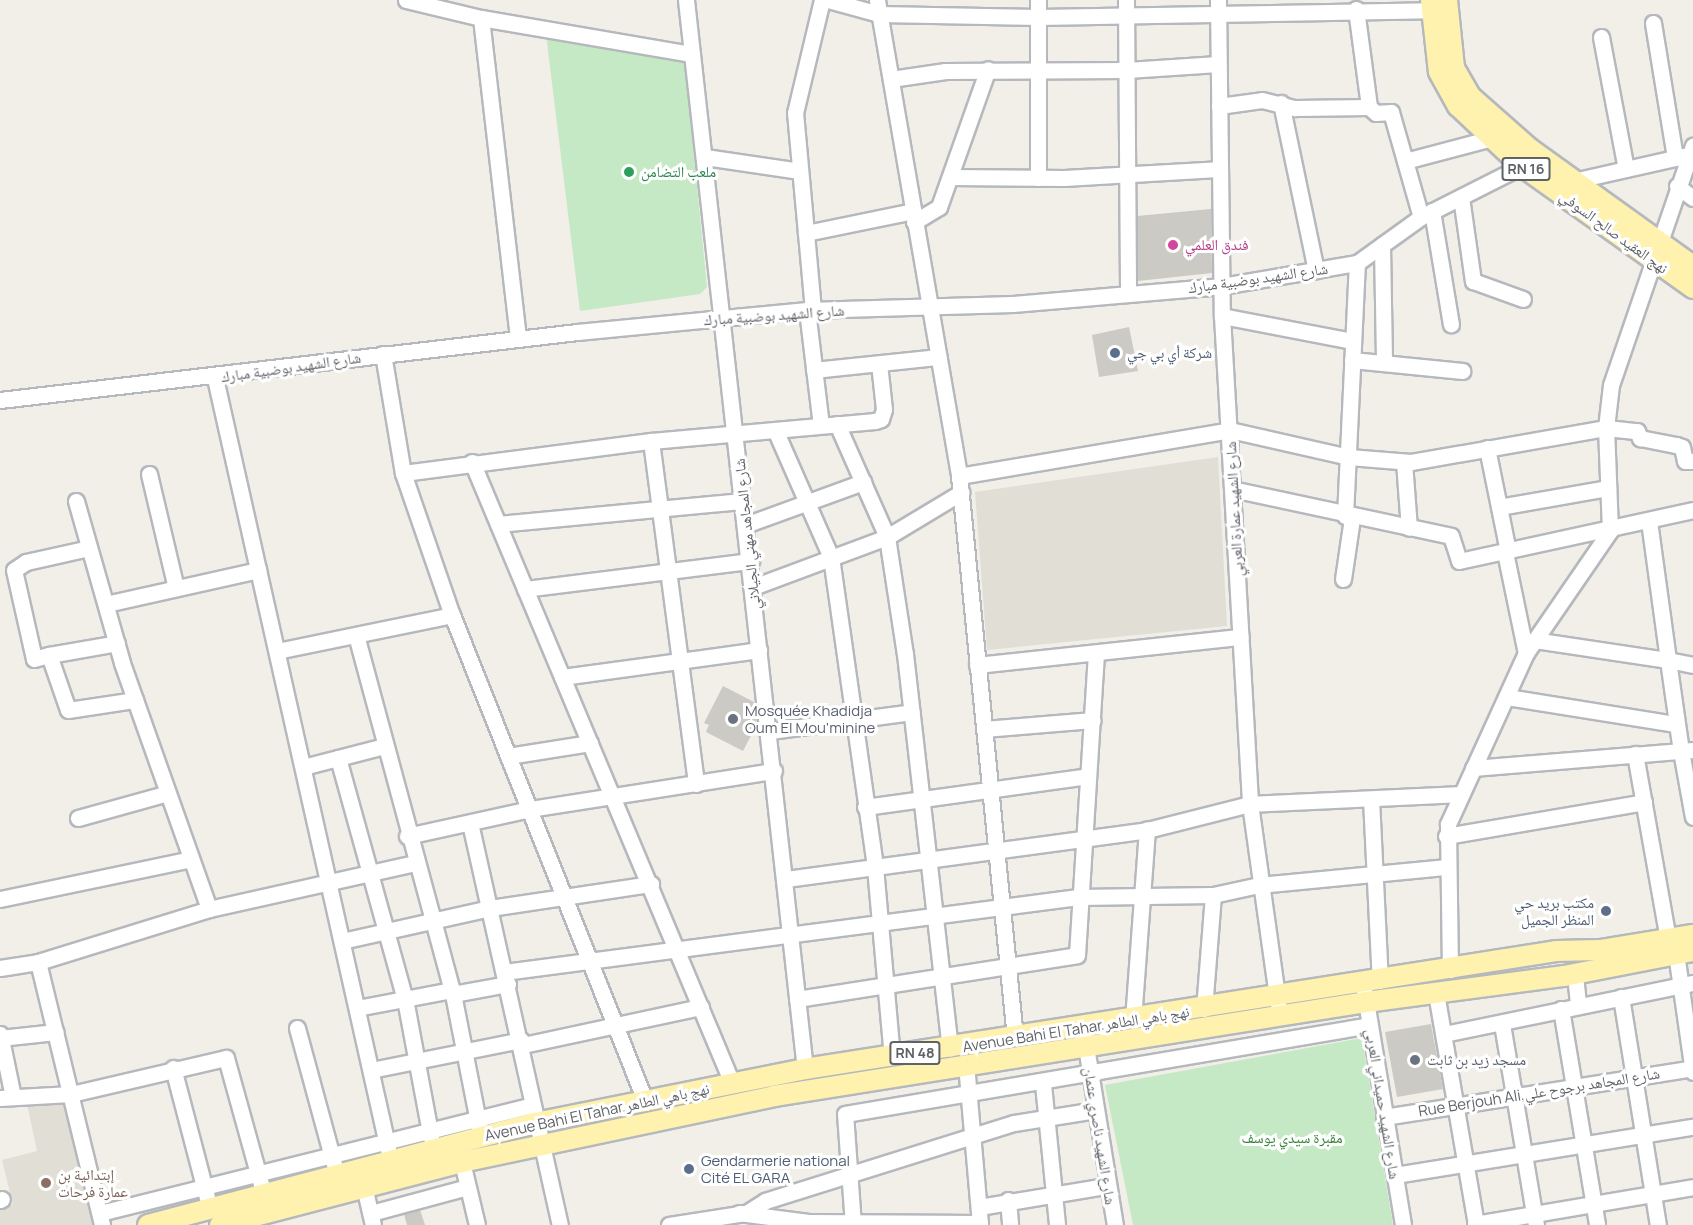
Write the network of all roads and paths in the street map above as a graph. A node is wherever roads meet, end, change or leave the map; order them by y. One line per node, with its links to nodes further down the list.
1 (406, 0): 12 (street)
2 (686, 0): 15 (street, شارع المجاهد مهني الجيلاني)
3 (822, 0): 31 (street)
4 (828, 0): 8 (street)
5 (1038, 0): 11 (street)
6 (1437, 3): 10 (street); 24 (main road, نهج العقيد صالح السوفي / RN 16); 35 (main road, نهج العقيد صالح السوفي / RN 16)
7 (1218, 6): 9 (street); 10 (street); 16 (street, شارع الشهيد عمارة العربي)
8 (878, 7): 11 (street); 20 (street)
9 (1126, 8): 11 (street); 19 (street)
10 (1356, 9): 23 (street)
11 (1038, 17): 18 (street)
12 (481, 18): 15 (street); 57 (street)
13 (1653, 23): 25 (street)
14 (1601, 37): 30 (street)
15 (692, 54): 26 (street, شارع المجاهد مهني الجيلاني)
16 (1218, 64): 19 (street); 22 (street, شارع الشهيد عمارة العربي)
17 (988, 69): 18 (street); 20 (street); 33 (street)
18 (1037, 69): 19 (street); 34 (street)
19 (1127, 70): 32 (street)
20 (891, 79): 40 (street)
21 (1281, 104): 22 (street); 23 (street); 47 (street)
22 (1219, 106): 29 (street, شارع الشهيد عمارة العربي)
23 (1370, 107): 27 (street)
24 (1492, 138): 27 (street); 28 (main road, نهج العقيد صالح السوفي / RN 16)
25 (1686, 153): 30 (street); 36 (street)
26 (705, 157): 31 (street); 55 (street, شارع المجاهد مهني الجيلاني)
27 (1405, 161): 39 (street)
28 (1522, 166): 37 (street, شارع الشهيد بوضبية مبارك); 45 (main road, نهج العقيد صالح السوفي / RN 16)
29 (1218, 169): 32 (street); 48 (street, شارع الشهيد عمارة العربي)
30 (1626, 169): 35 (street)
31 (800, 171): 41 (street)
32 (1125, 176): 34 (street); 50 (street)
33 (950, 177): 34 (street); 40 (street)
34 (1038, 178)
35 (1572, 181): 42 (main road, نهج العقيد صالح السوفي / RN 16)
36 (1677, 186): 38 (street); 42 (street)
37 (1461, 197): 39 (street, شارع الشهيد بوضبية مبارك); 51 (street)
38 (1693, 198)
39 (1426, 214): 43 (street, شارع الشهيد بوضبية مبارك); 56 (street)
40 (914, 217): 41 (street); 52 (street)
41 (806, 233): 53 (street)
42 (1659, 242): 45 (street); 46 (main road, نهج العقيد صالح السوفي / RN 16)
43 (1382, 245): 44 (street, شارع الشهيد بوضبية مبارك); 62 (street)
44 (1357, 263): 47 (street, شارع الشهيد بوضبية مبارك); 58 (street)
45 (1655, 263): 49 (main road, نهج العقيد صالح السوفي / RN 16); 70 (street)
46 (1693, 266)
47 (1316, 270): 48 (street, شارع الشهيد بوضبية مبارك)
48 (1222, 286): 50 (street, شارع الشهيد بوضبية مبارك); 54 (street, شارع الشهيد عمارة العربي)
49 (1693, 288)
50 (1128, 293): 52 (street, شارع الشهيد بوضبية مبارك)
51 (1522, 299)
52 (929, 306): 53 (street, شارع الشهيد بوضبية مبارك); 60 (street)
53 (810, 310): 55 (street, شارع الشهيد بوضبية مبارك); 64 (street)
54 (1222, 316): 58 (street); 71 (street, شارع الشهيد عمارة العربي)
55 (723, 318): 57 (street, شارع الشهيد بوضبية مبارك); 73 (street, شارع المجاهد مهني الجيلاني)
56 (1451, 324)
57 (518, 339): 59 (street, شارع الشهيد بوضبية مبارك)
58 (1352, 341): 61 (street)
59 (382, 354): 66 (street, شارع الشهيد بوضبية مبارك); 80 (street)
60 (938, 357): 63 (street); 82 (street)
61 (1352, 360): 62 (street); 76 (street)
62 (1384, 363): 65 (street)
63 (879, 364): 64 (street); 68 (street)
64 (814, 370): 69 (street)
65 (1462, 371)
66 (215, 378): 67 (street, شارع الشهيد بوضبية مبارك); 104 (street)
67 (0, 400)
68 (837, 424): 69 (street); 83 (street)
69 (821, 425): 72 (street)
70 (1606, 428): 75 (street); 77 (street); 84 (street)
71 (1230, 430): 76 (street); 82 (street); 85 (street, شارع الشهيد عمارة العربي)
72 (776, 432): 73 (street); 89 (street)
73 (736, 436): 74 (street); 88 (street, شارع المجاهد مهني الجيلاني)
74 (651, 441): 78 (street); 91 (street)
75 (1487, 448): 79 (street); 90 (street)
76 (1349, 457): 79 (street); 93 (street)
77 (1693, 461)
78 (472, 462): 80 (street); 95 (street)
79 (1404, 462): 97 (street)
80 (403, 473): 111 (street)
81 (149, 474): 108 (street)
82 (959, 476): 86 (street)
83 (863, 482): 89 (street); 99 (street)
84 (1608, 488): 90 (street); 98 (street)
85 (1232, 489): 93 (street); 113 (street, شارع الشهيد عمارة العربي)
86 (962, 492): 99 (street); 123 (street)
87 (76, 501): 100 (street)
88 (742, 501): 91 (street); 96 (street, شارع المجاهد مهني الجيلاني)
89 (808, 501): 96 (street); 102 (street)
90 (1499, 507): 101 (street)
91 (659, 509): 95 (street); 105 (street)
92 (1693, 510): 94 (street)
93 (1348, 517): 97 (street); 106 (street)
94 (1649, 521): 98 (street); 121 (street)
95 (498, 524): 109 (street)
96 (745, 525): 103 (street, شارع المجاهد مهني الجيلاني)
97 (1409, 528): 101 (street)
98 (1610, 531): 101 (street); 114 (street)
99 (887, 537): 102 (street); 128 (street)
100 (89, 548): 110 (street); 120 (street)
101 (1507, 551): 118 (street)
102 (831, 557): 107 (street); 129 (street)
103 (751, 561): 105 (street); 107 (street, شارع المجاهد مهني الجيلاني)
104 (258, 570): 108 (street); 117 (street)
105 (666, 572): 109 (street); 122 (street)
106 (1343, 579)
107 (753, 586): 116 (street, شارع المجاهد مهني الجيلاني)
108 (176, 588): 110 (street)
109 (525, 589): 125 (street)
110 (106, 604): 115 (street)
111 (452, 615): 112 (street); 138 (street)
112 (356, 635): 117 (street); 135 (street)
113 (1241, 637): 119 (street); 152 (street, شارع الشهيد عمارة العربي)
114 (1534, 640): 118 (street); 121 (street)
115 (117, 643): 120 (street); 127 (street)
116 (759, 650): 122 (street); 133 (street, شارع المجاهد مهني الجيلاني)
117 (277, 651): 140 (street)
118 (1526, 653): 126 (street)
119 (1096, 654): 123 (street); 130 (street)
120 (49, 655): 127 (street)
121 (1668, 660): 124 (street); 131 (street)
122 (677, 661): 125 (street); 144 (street)
123 (977, 664): 132 (street)
124 (1693, 665)
125 (562, 677): 134 (street)
126 (1507, 697): 131 (street); 141 (street)
127 (135, 700): 146 (street)
128 (912, 712): 129 (street); 150 (street)
129 (853, 720): 133 (street); 153 (street)
130 (1093, 720): 132 (street); 143 (street)
131 (1676, 724): 136 (street)
132 (984, 729): 145 (street)
133 (770, 731): 142 (street, شارع المجاهد مهني الجيلاني)
134 (590, 743): 138 (street); 148 (street)
135 (384, 746): 139 (street); 159 (street)
136 (1687, 751): 137 (street); 155 (street)
137 (1635, 754): 141 (street); 151 (street)
138 (508, 756): 154 (street)
139 (338, 758): 140 (street); 168 (street)
140 (303, 767): 171 (street)
141 (1473, 768): 147 (street)
142 (774, 771): 144 (street); 170 (street, شارع المجاهد مهني الجيلاني)
143 (1088, 776): 145 (street); 161 (street)
144 (696, 784): 148 (street)
145 (990, 790): 150 (street); 162 (street)
146 (168, 793): 156 (street); 163 (street)
147 (1460, 794): 149 (street); 160 (street)
148 (614, 798): 154 (street); 172 (street)
149 (1371, 799): 152 (street); 169 (street, شارع الشهيد حميداني العربي)
150 (921, 801): 153 (street); 164 (street)
151 (1644, 802): 160 (street); 189 (street)
152 (1250, 804): 158 (street); 173 (street, شارع الشهيد عمارة العربي)
153 (865, 807): 166 (street)
154 (530, 809): 157 (street); 176 (street)
155 (1693, 817)
156 (78, 818)
157 (470, 823): 159 (street); 179 (street)
158 (1147, 830): 161 (street); 174 (street)
159 (407, 836): 165 (street)
160 (1446, 836): 167 (street)
161 (1082, 838): 162 (street); 177 (street)
162 (996, 851): 164 (street); 181 (street)
163 (191, 859): 178 (street); 180 (street)
164 (928, 862): 166 (street); 182 (street)
165 (415, 863): 168 (street); 183 (street)
166 (875, 867): 170 (street); 184 (street)
167 (1448, 867): 169 (street); 195 (street)
168 (369, 873): 171 (street); 185 (street)
169 (1375, 874): 173 (street); 201 (street, شارع الشهيد حميداني العربي)
170 (786, 879): 187 (street, شارع المجاهد مهني الجيلاني)
171 (328, 882): 180 (street); 188 (street)
172 (651, 884): 176 (street); 190 (street)
173 (1259, 885): 175 (street); 209 (street, شارع الشهيد عمارة العربي)
174 (1141, 893): 175 (street); 177 (street); 213 (street)
175 (1213, 895): 211 (street)
176 (565, 897): 179 (street); 191 (street)
177 (1078, 897): 181 (street); 193 (street)
178 (0, 899)
179 (490, 908): 183 (street); 198 (street)
180 (209, 909): 192 (street)
181 (1004, 910): 182 (street); 193 (street)
182 (935, 919): 184 (street); 197 (street)
183 (432, 920): 185 (street); 202 (street)
184 (882, 927): 187 (street); 200 (street)
185 (385, 931): 188 (street); 205 (street)
186 (1693, 935): 189 (main road, Avenue Bahi El Tahar,نهج باهي الطاهر / RN 48)
187 (790, 937): 190 (street); 206 (street, شارع المجاهد مهني الجيلاني)
188 (342, 942): 210 (street)
189 (1679, 948): 195 (main road, Avenue Bahi El Tahar,نهج باهي الطاهر / RN 48); 196 (main road, Avenue Bahi El Tahar,نهج باهي الطاهر / RN 48); 199 (street)
190 (678, 949): 191 (street); 208 (street)
191 (590, 958): 198 (street); 216 (street)
192 (38, 962): 194 (street); 218 (street)
193 (1011, 966): 197 (street); 221 (street)
194 (0, 968)
195 (1450, 970): 201 (main road, Avenue Bahi El Tahar,نهج باهي الطاهر / RN 48)
196 (1575, 975): 203 (main road, Avenue Bahi El Tahar,نهج باهي الطاهر / RN 48); 207 (street)
197 (943, 977): 200 (street); 224 (street)
198 (506, 978): 202 (street); 223 (street)
199 (1687, 984): 204 (street); 231 (street)
200 (886, 987): 206 (street); 226 (street)
201 (1370, 988): 203 (main road, Avenue Bahi El Tahar,نهج باهي الطاهر / RN 48); 209 (main road, Avenue Bahi El Tahar,نهج باهي الطاهر / RN 48); 215 (street, شارع الشهيد حميداني العربي)
202 (453, 992): 205 (street); 225 (street)
203 (1437, 993): 219 (street)
204 (1621, 998): 207 (street); 234 (street)
205 (405, 999): 210 (street); 227 (street)
206 (797, 999): 230 (street, شارع المجاهد مهني الجيلاني)
207 (1578, 1006): 212 (street)
208 (701, 1007): 216 (street); 235 (street)
209 (1278, 1007): 211 (main road, Avenue Bahi El Tahar,نهج باهي الطاهر / RN 48); 222 (main road, Avenue Bahi El Tahar,نهج باهي الطاهر / RN 48)
210 (357, 1008): 232 (street)
211 (1204, 1009): 213 (main road, Avenue Bahi El Tahar,نهج باهي الطاهر / RN 48)
212 (1561, 1009): 214 (street); 237 (street)
213 (1134, 1020): 222 (main road, Avenue Bahi El Tahar,نهج باهي الطاهر / RN 48)
214 (1502, 1024): 219 (street); 241 (street)
215 (1370, 1025): 233 (street); 246 (street, شارع الشهيد حميداني العربي)
216 (614, 1026): 223 (street); 242 (street)
217 (297, 1028): 257 (street)
218 (56, 1032): 220 (street); 239 (street)
219 (1444, 1034): 243 (street)
220 (0, 1037): 240 (street)
221 (1016, 1038): 222 (main road, Avenue Bahi El Tahar,نهج باهي الطاهر / RN 48); 224 (main road, Avenue Bahi El Tahar,نهج باهي الطاهر / RN 48)
222 (1085, 1038): 228 (main road, Avenue Bahi El Tahar,نهج باهي الطاهر / RN 48); 233 (street, شارع الشهيد ناصري عثمان)
223 (522, 1042): 225 (street); 245 (street)
224 (950, 1048): 226 (main road, Avenue Bahi El Tahar,نهج باهي الطاهر / RN 48)
225 (464, 1052): 227 (street); 249 (street)
226 (892, 1056): 230 (main road, Avenue Bahi El Tahar,نهج باهي الطاهر / RN 48)
227 (416, 1060): 232 (street); 250 (street)
228 (966, 1064): 238 (street); 254 (main road, Avenue Bahi El Tahar,نهج باهي الطاهر / RN 48)
229 (173, 1068): 239 (street); 262 (street); 267 (street)
230 (805, 1069): 235 (main road, Avenue Bahi El Tahar,نهج باهي الطاهر / RN 48)
231 (1693, 1069): 234 (street, Rue Berjouh Ali,شارع المجاهد برجوح علي)
232 (371, 1070): 253 (street)
233 (1091, 1076): 236 (street); 244 (street, شارع الشهيد ناصري عثمان)
234 (1633, 1076): 237 (street, Rue Berjouh Ali,شارع المجاهد برجوح علي); 252 (street)
235 (732, 1083): 242 (main road, Avenue Bahi El Tahar,نهج باهي الطاهر / RN 48)
236 (1043, 1084): 238 (street); 247 (street)
237 (1573, 1087): 241 (street, Rue Berjouh Ali,شارع المجاهد برجوح علي); 255 (street)
238 (968, 1092): 251 (street); 263 (street)
239 (71, 1094): 240 (street); 280 (street)
240 (6, 1097)
241 (1514, 1097): 243 (street, Rue Berjouh Ali,شارع المجاهد برجوح علي); 258 (street)
242 (646, 1103): 245 (main road, Avenue Bahi El Tahar,نهج باهي الطاهر / RN 48)
243 (1456, 1106): 246 (street, Rue Berjouh Ali,شارع المجاهد برجوح علي); 261 (street)
244 (1096, 1110): 247 (street); 268 (street, شارع الشهيد ناصري عثمان)
245 (534, 1114): 249 (main road, Avenue Bahi El Tahar,نهج باهي الطاهر / RN 48); 254 (street)
246 (1384, 1117): 264 (street, شارع الشهيد حميداني العربي)
247 (1047, 1120): 251 (street); 273 (street)
248 (1693, 1127): 252 (street)
249 (479, 1128): 250 (street); 256 (main road, Avenue Bahi El Tahar,نهج باهي الطاهر / RN 48)
250 (429, 1130): 253 (street); 256 (street)
251 (973, 1135): 263 (street); 277 (street)
252 (1643, 1135): 255 (street); 272 (street)
253 (386, 1140): 257 (street); 259 (street)
254 (539, 1144): 260 (main road, Avenue Bahi El Tahar,نهج باهي الطاهر / RN 48); 291 (street)
255 (1583, 1146): 258 (street); 276 (street)
256 (433, 1150): 259 (main road, Avenue Bahi El Tahar,نهج باهي الطاهر / RN 48)
257 (332, 1154): 262 (street); 265 (street)
258 (1524, 1155): 261 (street); 282 (street)
259 (391, 1161): 266 (main road, Avenue Bahi El Tahar,نهج باهي الطاهر / RN 48)
260 (462, 1162): 266 (main road, Avenue Bahi El Tahar,نهج باهي الطاهر / RN 48); 269 (street)
261 (1466, 1164): 264 (street); 289 (street)
262 (260, 1173): 267 (street); 271 (street)
263 (852, 1175): 278 (street); 286 (street)
264 (1395, 1175): 296 (street, شارع الشهيد حميداني العربي)
265 (337, 1176): 266 (main road, Avenue Bahi El Tahar,نهج باهي الطاهر / RN 48); 271 (main road, Avenue Bahi El Tahar,نهج باهي الطاهر / RN 48)
266 (362, 1179): 279 (main road, Avenue Bahi El Tahar,نهج باهي الطاهر / RN 48); 281 (street)
267 (204, 1186): 274 (street); 279 (street)
268 (1106, 1186): 273 (street); 295 (street, شارع الشهيد ناصري عثمان)
269 (468, 1187): 281 (street); 290 (street)
270 (1693, 1187): 272 (street)
271 (264, 1194): 279 (main road, Avenue Bahi El Tahar,نهج باهي الطاهر / RN 48)
272 (1653, 1194): 276 (street); 298 (street)
273 (1054, 1195): 275 (street); 294 (street)
274 (160, 1198): 280 (street); 285 (street)
275 (1008, 1200): 277 (street); 293 (street)
276 (1593, 1203): 282 (street); 297 (street)
277 (979, 1207): 288 (street)
278 (739, 1213): 283 (street); 284 (street)
279 (215, 1217): 285 (main road, Avenue Bahi El Tahar,نهج باهي الطاهر / RN 48)
280 (101, 1219)
281 (372, 1219)
282 (1535, 1219): 289 (street)
283 (700, 1221): 292 (street)
284 (763, 1221): 286 (street)
285 (157, 1223)
286 (853, 1223): 287 (street)
287 (936, 1224): 288 (street)
288 (980, 1224)
289 (1475, 1224)
290 (477, 1225)
291 (560, 1225)
292 (669, 1225)
293 (1010, 1225)
294 (1056, 1225)
295 (1114, 1225)
296 (1403, 1225)
297 (1597, 1225)
298 (1658, 1225)

